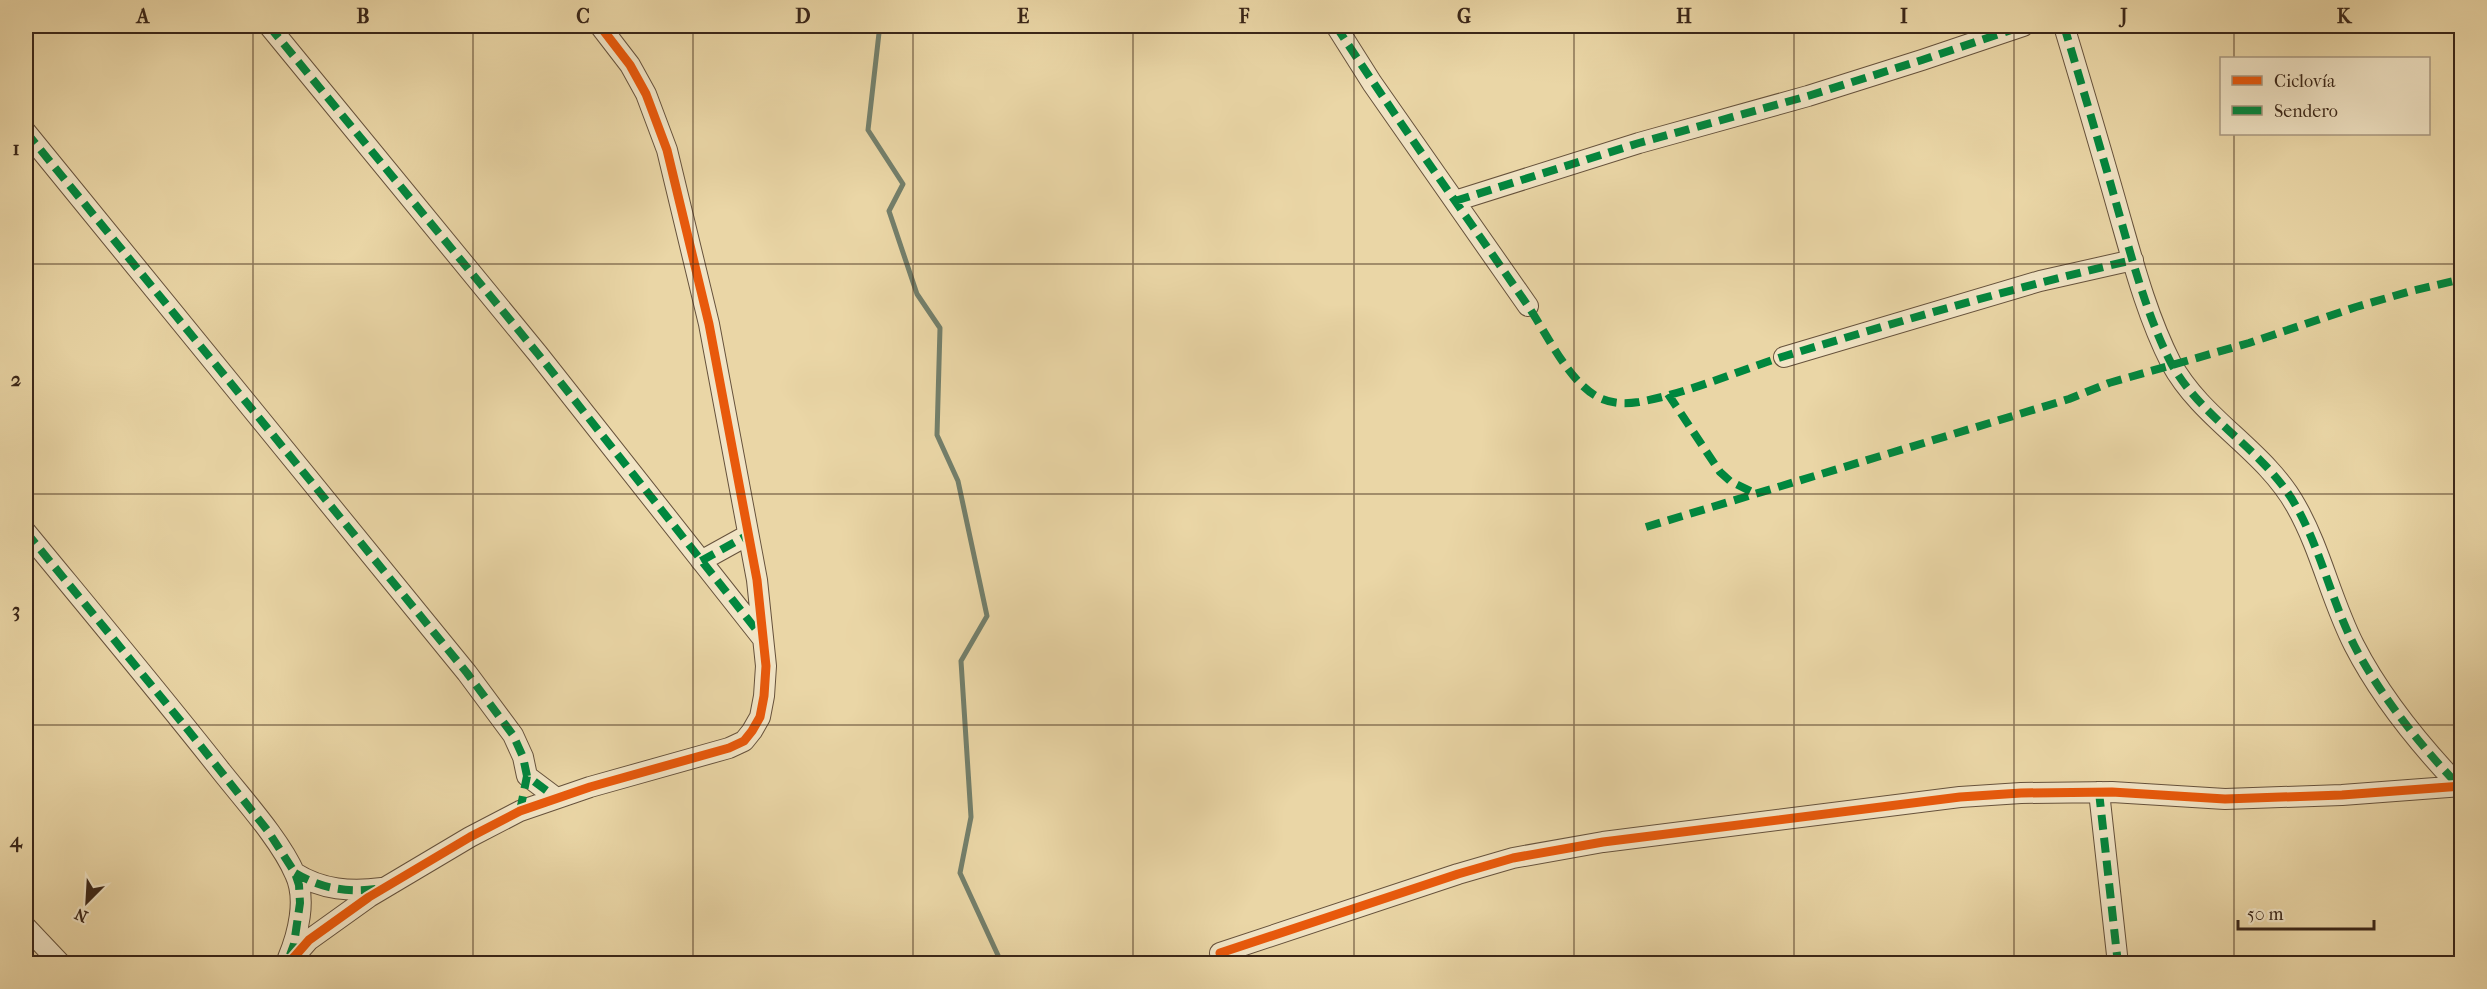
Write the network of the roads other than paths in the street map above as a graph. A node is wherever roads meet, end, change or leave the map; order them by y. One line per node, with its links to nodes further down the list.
1 (269, 26): 13 (street)
2 (600, 26): 12 (street)
3 (1336, 26): 7 (street)
4 (2023, 26): 7 (street)
5 (2064, 26): 8 (street)
6 (26, 132): 15 (street)
7 (1455, 201): 9 (street)
8 (2133, 260): 10 (street); 16 (street)
9 (1528, 306)
10 (1784, 357)
11 (26, 532): 20 (street)
12 (748, 535): 13 (street); 14 (street)
13 (701, 561): 14 (street)
14 (763, 639): 18 (street)
15 (527, 776): 18 (street); 19 (street)
16 (2460, 786): 17 (street)
17 (2099, 792): 23 (street); 26 (street)
18 (555, 797): 19 (street)
19 (520, 811): 21 (street)
20 (295, 873): 21 (street); 25 (street)
21 (385, 888): 25 (street)
22 (26, 927): 24 (street)
23 (1220, 953)
24 (61, 963)
25 (287, 963)
26 (2118, 963)

